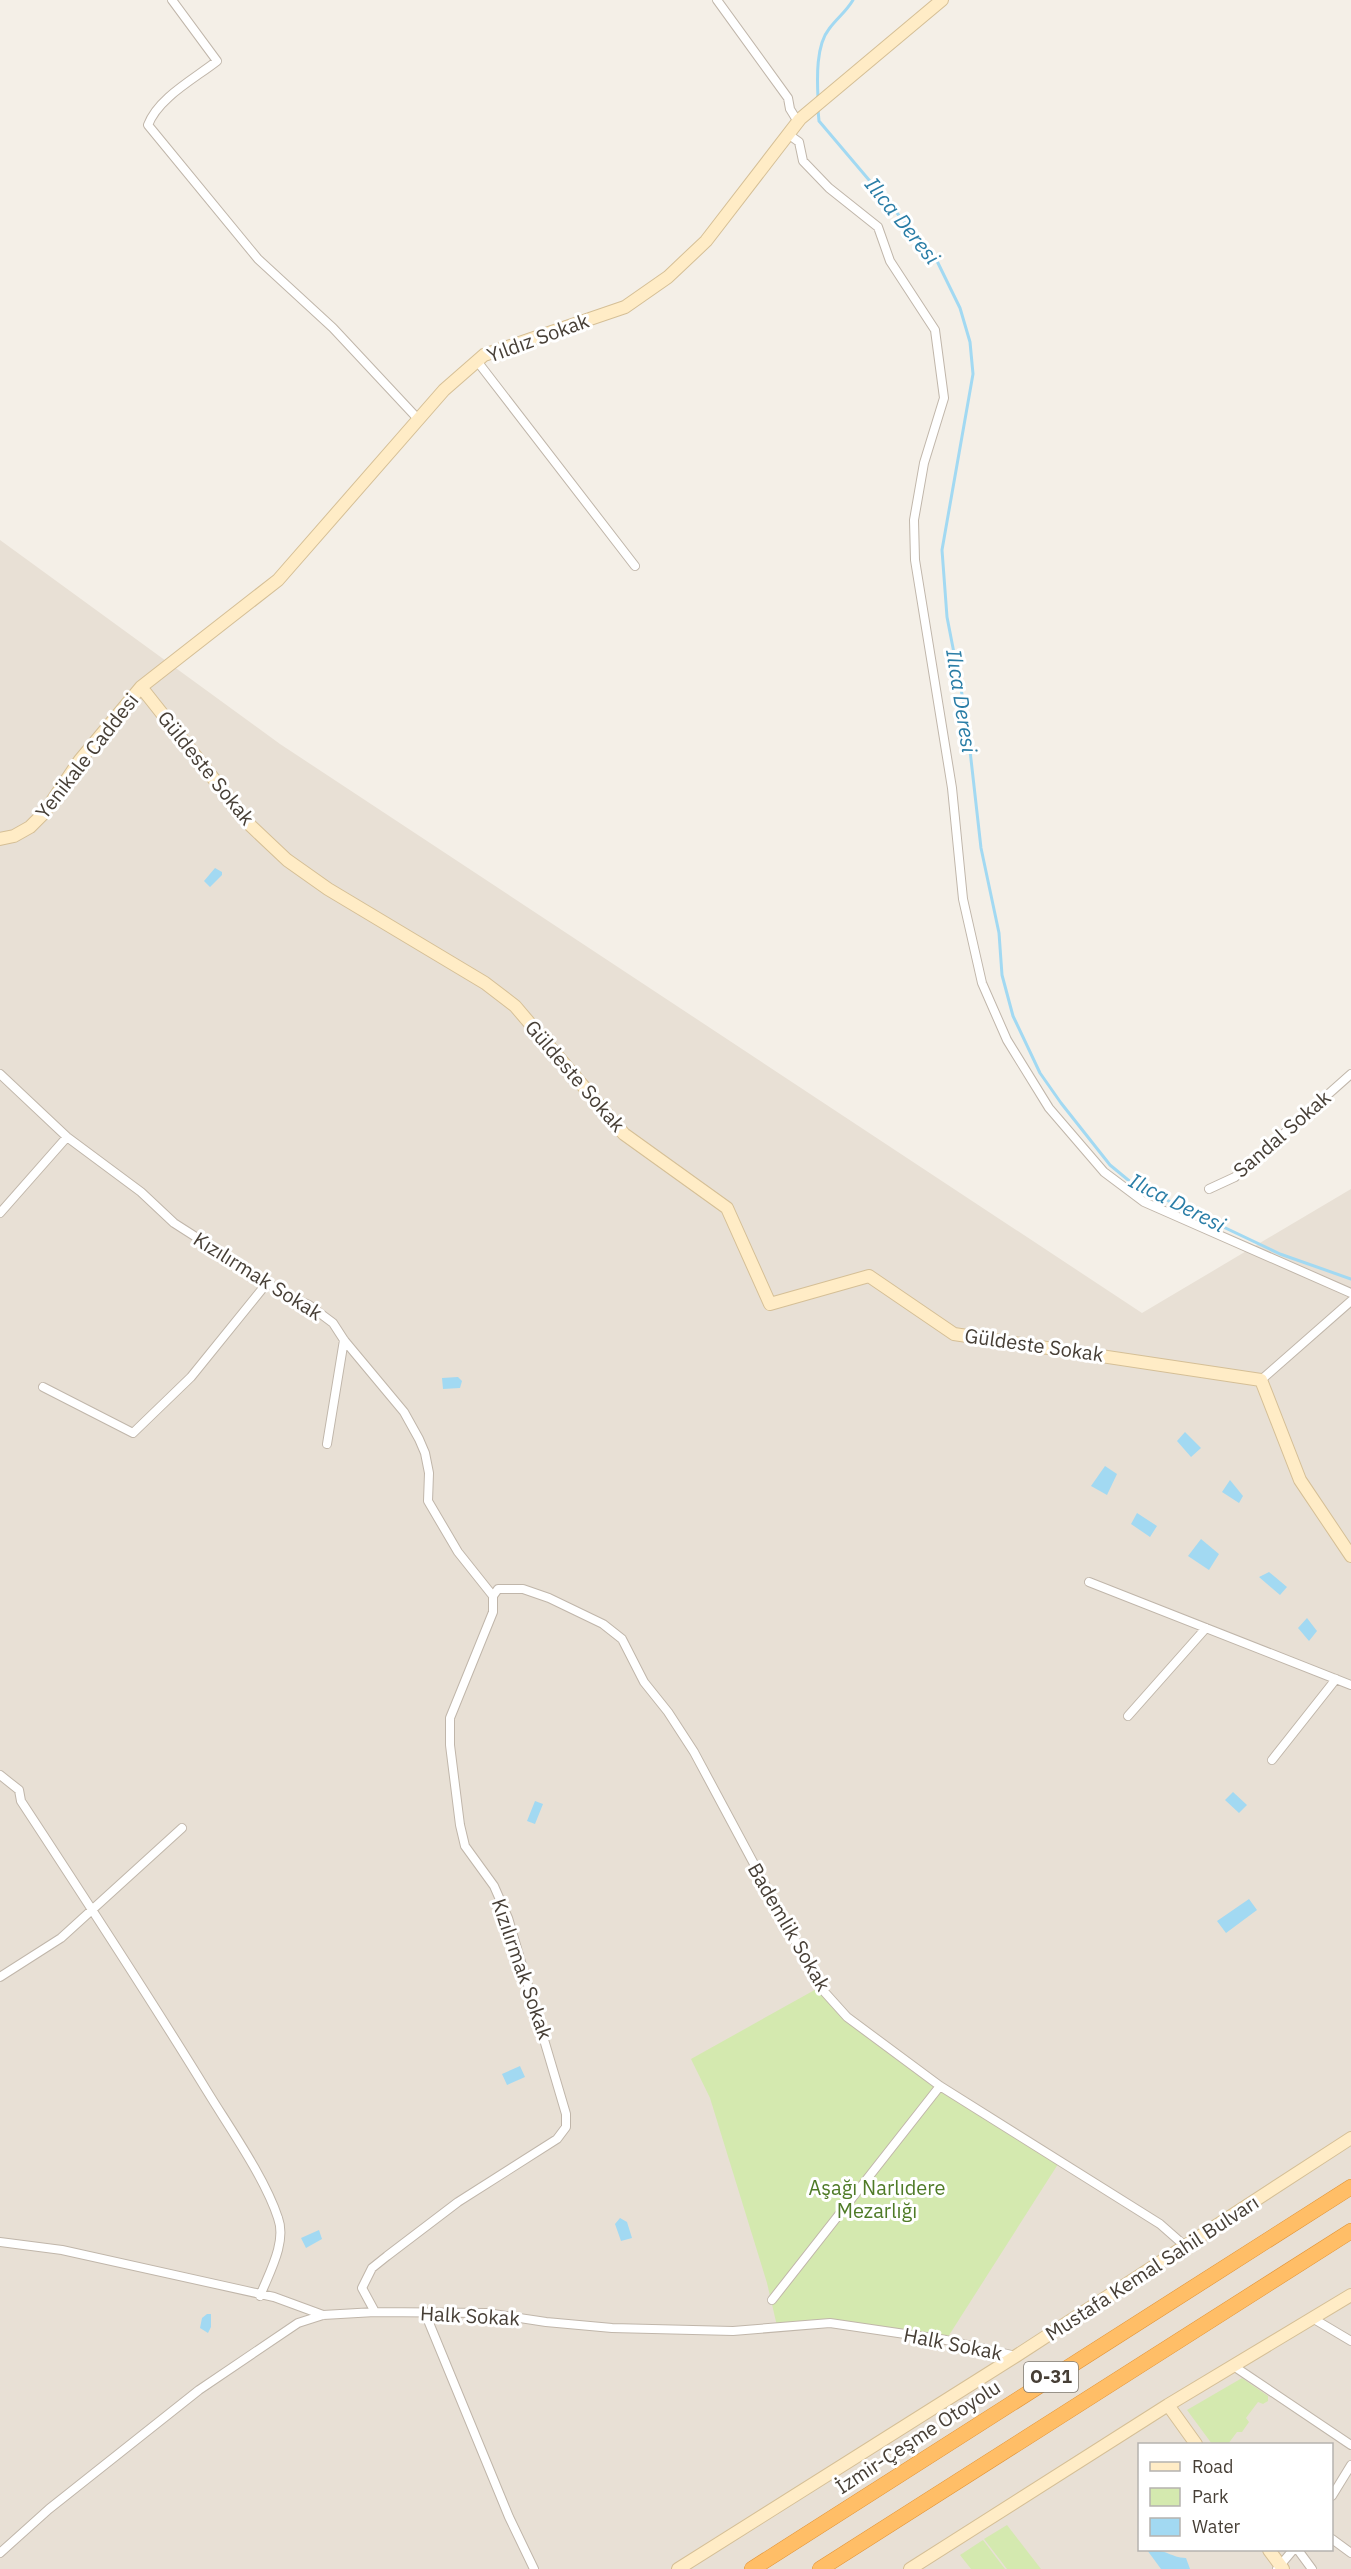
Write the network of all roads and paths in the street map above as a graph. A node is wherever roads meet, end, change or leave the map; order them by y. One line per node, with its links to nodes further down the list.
1 (172, 0): 7 (street)
2 (717, 0): 4 (street)
3 (942, 0): 4 (street, Yıldız Sokak)
4 (799, 120): 5 (street, Yıldız Sokak)
5 (788, 134): 6 (street, Yıldız Sokak); 17 (street)
6 (477, 361): 7 (street, Yıldız Sokak); 8 (street)
7 (418, 419): 9 (street, Yıldız Sokak)
8 (635, 566)
9 (141, 687): 10 (street, Yenikale Caddesi); 20 (street, Güldeste Sokak)
10 (0, 839)
11 (0, 1074): 13 (street, Kızılırmak Sokak)
12 (1351, 1074): 14 (street, Sandal Sokak)
13 (67, 1137): 15 (street); 16 (street, Kızılırmak Sokak)
14 (1209, 1189)
15 (0, 1213)
16 (267, 1283): 19 (street, Kızılırmak Sokak); 21 (street)
17 (1351, 1293)
18 (1351, 1301): 20 (street)
19 (344, 1341): 22 (street); 25 (street, Kızılırmak Sokak)
20 (1261, 1380): 23 (street)
21 (43, 1387)
22 (327, 1444)
23 (1351, 1556)
24 (1089, 1582): 26 (street)
25 (493, 1596): 35 (street, Bademlik Sokak); 44 (street, Kızılırmak Sokak)
26 (1206, 1628): 27 (street); 29 (street)
27 (1336, 1679): 28 (street); 30 (street)
28 (1351, 1685)
29 (1128, 1716)
30 (1272, 1760)
31 (0, 1774): 33 (street)
32 (182, 1828): 33 (street)
33 (92, 1908): 34 (street); 42 (street)
34 (0, 1977)
35 (940, 2086): 40 (street, Bademlik Sokak); 43 (street)
36 (1351, 2138): 40 (street, Mustafa Kemal Sahil Bulvarı)
37 (1351, 2187): 65 (highway, İzmir-Çeşme Otoyolu / O-31)
38 (1351, 2231): 66 (highway, O-31)
39 (0, 2242): 42 (street)
40 (1185, 2246): 49 (street, Mustafa Kemal Sahil Bulvarı)
41 (1351, 2295): 47 (street)
42 (260, 2296): 46 (street)
43 (772, 2300)
44 (375, 2312): 45 (street, Halk Sokak); 46 (street, Halk Sokak)
45 (425, 2313): 49 (street, Halk Sokak); 63 (street)
46 (323, 2315): 60 (street, Halk Sokak)
47 (1314, 2319): 48 (street); 50 (street)
48 (1351, 2341)
49 (1016, 2356): 64 (street, Mustafa Kemal Sahil Bulvarı)
50 (1235, 2367): 51 (street); 53 (street)
51 (1168, 2405): 52 (street); 67 (street)
52 (1195, 2443)
53 (1351, 2445)
54 (1351, 2465): 55 (street)
55 (1333, 2494)
56 (1333, 2540): 61 (street)
57 (1270, 2551): 62 (street)
58 (1295, 2551): 62 (street)
59 (1297, 2551): 68 (street)
60 (0, 2553)
61 (1351, 2553)
62 (1280, 2568)
63 (534, 2569)
64 (678, 2569)
65 (752, 2569)
66 (820, 2569)
67 (910, 2569)
68 (1312, 2569)

